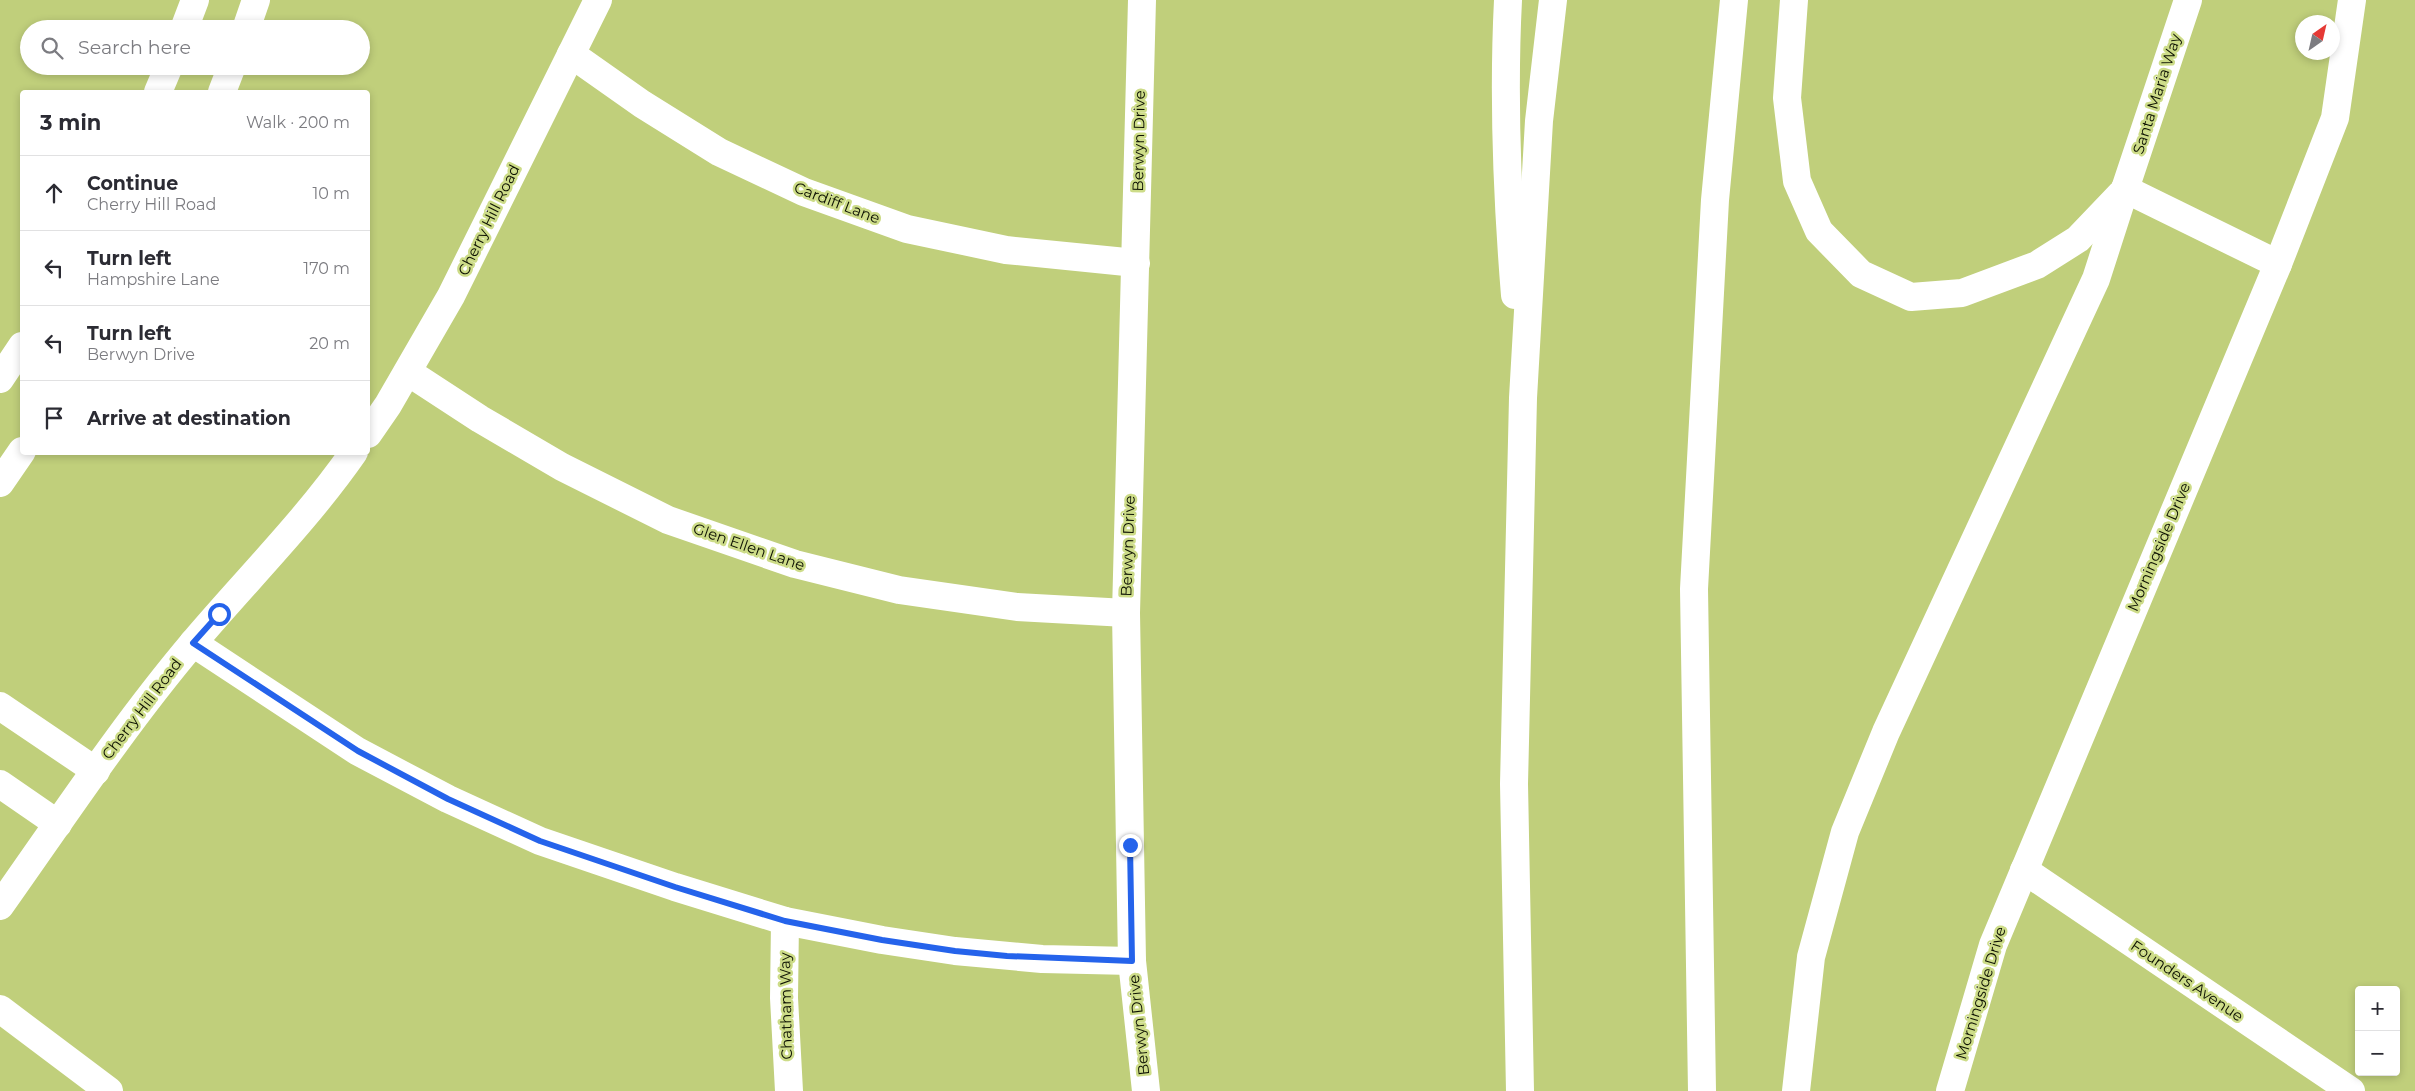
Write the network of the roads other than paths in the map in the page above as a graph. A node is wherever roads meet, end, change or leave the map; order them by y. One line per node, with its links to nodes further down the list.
1 (195, 0): 11 (main road)
2 (256, 0): 12 (main road)
3 (598, 0): 13 (main road, Cherry Hill Road)
4 (1142, 0): 19 (main road, Berwyn Drive)
5 (1508, 0): 24 (main road)
6 (1553, 0): 24 (main road)
7 (1734, 0): 44 (main road)
8 (1794, 0): 18 (main road)
9 (2188, 0): 18 (main road, Santa Maria Way)
10 (2352, 0): 20 (main road, Morningside Drive)
11 (187, 20)
12 (249, 20)
13 (571, 54): 19 (main road, Cardiff Lane); 22 (main road, Cherry Hill Road)
14 (165, 75): 16 (main road)
15 (229, 75): 17 (main road)
16 (159, 90)
17 (223, 90)
18 (2125, 189): 20 (main road); 45 (main road, Santa Maria Way)
19 (1136, 263): 29 (main road, Berwyn Drive)
20 (2278, 264): 35 (main road, Morningside Drive)
21 (20, 349): 23 (main road)
22 (408, 372): 25 (main road, Cherry Hill Road); 29 (main road, Glen Ellen Lane)
23 (0, 379)
24 (1523, 398): 43 (main road)
25 (370, 431)
26 (20, 454): 28 (main road)
27 (352, 455): 30 (main road, Cherry Hill Road)
28 (0, 483)
29 (1126, 613): 38 (main road, Berwyn Drive)
30 (193, 643): 32 (main road, Cherry Hill Road); 37 (main road)
31 (0, 706): 32 (main road)
32 (96, 771): 34 (main road, Cherry Hill Road)
33 (0, 784): 34 (main road)
34 (58, 824): 36 (main road, Cherry Hill Road)
35 (2024, 870): 46 (main road, Morningside Drive); 47 (main road, Founders Avenue)
36 (0, 906)
37 (785, 921): 38 (main road); 41 (main road, Chatham Way)
38 (1132, 961): 42 (main road, Berwyn Drive)
39 (0, 1009): 40 (main road)
40 (109, 1091)
41 (789, 1091)
42 (1146, 1091)
43 (1520, 1091)
44 (1702, 1091)
45 (1796, 1091)
46 (1950, 1091)
47 (2351, 1091)

